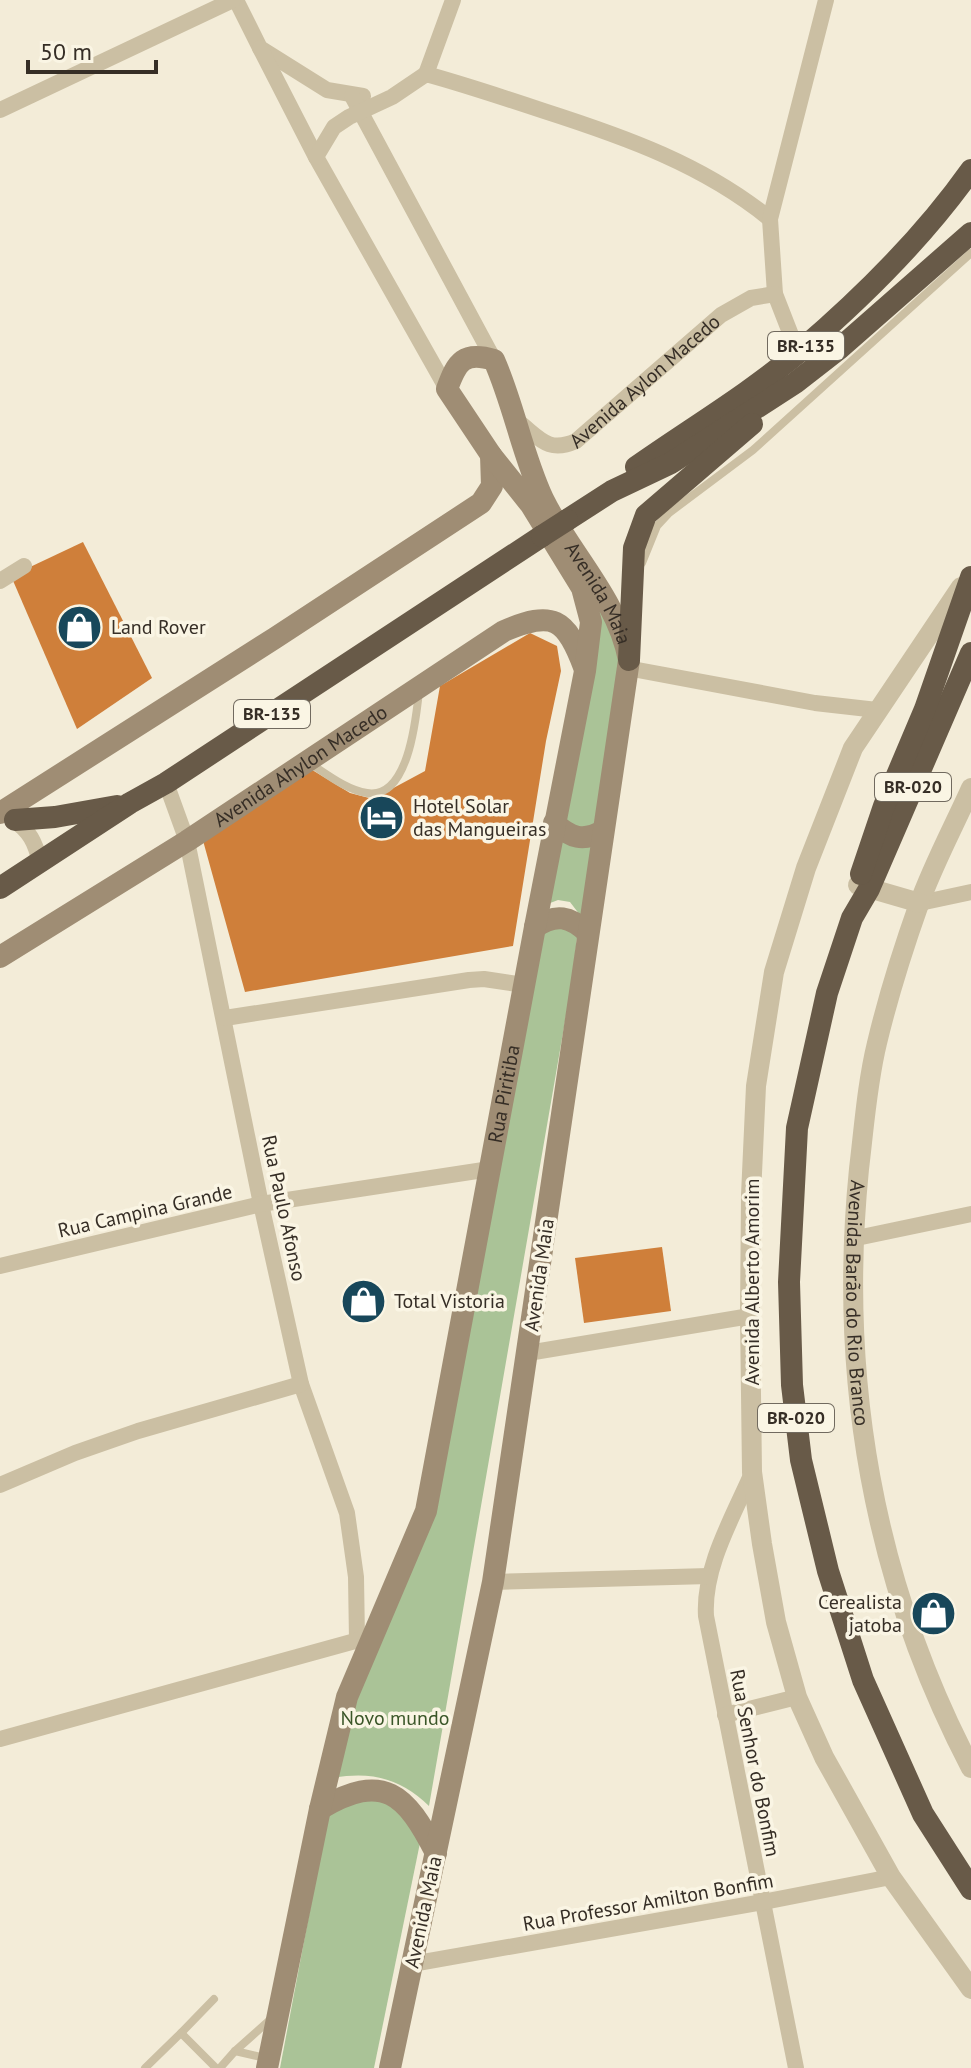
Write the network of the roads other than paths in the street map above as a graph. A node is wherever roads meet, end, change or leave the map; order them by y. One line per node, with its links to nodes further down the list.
1 (235, 0): 4 (street); 8 (street)
2 (453, 0): 5 (street)
3 (820, 2): 12 (street)
4 (260, 48): 6 (street); 10 (street)
5 (426, 74): 7 (street); 12 (street)
6 (352, 96): 7 (street); 9 (street)
7 (392, 97): 9 (street)
8 (0, 110)
9 (361, 111): 10 (street); 18 (street)
10 (316, 157): 19 (street)
11 (971, 170): 17 (highway, BR-135)
12 (770, 219): 15 (street)
13 (971, 233): 16 (highway, BR-135)
14 (971, 253): 27 (lane)
15 (775, 294): 17 (street); 20 (street, Avenida Aylon Macedo)
16 (840, 348): 22 (highway, BR-135); 27 (highway)
17 (798, 353): 22 (highway, BR-135)
18 (494, 360): 19 (main road); 20 (main road, Avenida Maia)
19 (447, 389): 21 (main road, Rua Piritiba)
20 (516, 420): 29 (main road, Avenida Maia)
21 (491, 455): 23 (main road, Rua Piritiba); 37 (main road)
22 (612, 491): 23 (highway, BR-135, bridge)
23 (550, 542): 30 (main road, Rua Piritiba); 34 (highway, BR-135)
24 (24, 566): 26 (street)
25 (971, 574): 32 (street, Avenida Alberto Amorim); 42 (highway)
26 (0, 581)
27 (630, 594): 29 (highway)
28 (971, 653): 42 (highway, BR-020)
29 (628, 664): 32 (street); 39 (main road, Avenida Maia)
30 (585, 671): 31 (main road, Avenida Ahylon Macedo); 38 (main road, Rua Piritiba)
31 (420, 688): 33 (main road, Avenida Ahylon Macedo); 33 (lane)
32 (877, 710): 56 (street, Avenida Alberto Amorim)
33 (307, 761): 40 (main road, Avenida Ahylon Macedo)
34 (166, 783): 36 (highway, BR-135); 40 (street, Rua Paulo Afonso)
35 (971, 788): 45 (street, Avenida Barão do Rio Branco)
36 (130, 803): 37 (highway); 41 (highway, BR-135)
37 (4, 815): 41 (street)
38 (554, 823): 39 (main road); 46 (main road, Rua Piritiba)
39 (603, 831): 47 (main road, Avenida Maia)
40 (187, 841): 48 (main road, Avenida Ahylon Macedo); 50 (street, Rua Paulo Afonso)
41 (40, 862): 43 (highway, BR-135)
42 (863, 887): 45 (street); 72 (highway, BR-020)
43 (0, 888)
44 (971, 892): 45 (street)
45 (920, 903): 54 (street, Avenida Barão do Rio Branco)
46 (535, 927): 47 (main road); 49 (main road, Rua Piritiba)
47 (588, 933): 57 (main road, Avenida Maia)
48 (0, 957)
49 (524, 985): 50 (street); 51 (main road, Rua Piritiba)
50 (225, 1018): 52 (street, Rua Paulo Afonso)
51 (490, 1169): 52 (street, Rua Campina Grande); 63 (main road, Rua Piritiba)
52 (261, 1204): 55 (street, Rua Campina Grande); 58 (street, Rua Paulo Afonso)
53 (971, 1214): 54 (street)
54 (852, 1239): 66 (street, Avenida Barão do Rio Branco)
55 (0, 1266)
56 (750, 1316): 57 (street); 59 (street, Avenida Alberto Amorim)
57 (528, 1353): 62 (main road, Avenida Maia)
58 (301, 1384): 60 (street); 63 (street, Rua Paulo Afonso)
59 (752, 1472): 61 (street, Rua Senhor do Bonfim); 64 (street, Avenida Alberto Amorim)
60 (0, 1485)
61 (709, 1576): 62 (street); 65 (street, Rua Senhor do Bonfim)
62 (493, 1582): 70 (main road, Avenida Maia)
63 (364, 1638): 67 (street); 69 (main road, Rua Piritiba)
64 (797, 1697): 65 (street); 71 (street, Avenida Alberto Amorim)
65 (725, 1715): 73 (street, Rua Senhor do Bonfim)
66 (962, 1732): 68 (street, Avenida Barão do Rio Branco)
67 (0, 1739)
68 (971, 1768)
69 (320, 1809): 70 (main road); 77 (main road, Rua Piritiba)
70 (436, 1853): 74 (main road, Avenida Maia)
71 (891, 1877): 73 (street, Rua Professor Amilton Bonfim); 75 (street, Avenida Alberto Amorim)
72 (971, 1889)
73 (763, 1902): 74 (street, Rua Professor Amilton Bonfim); 84 (street, Rua Senhor do Bonfim)
74 (412, 1964): 83 (main road, Avenida Maia)
75 (971, 1989)
76 (214, 1999): 78 (lane)
77 (279, 2012): 79 (lane); 80 (main road, Rua Piritiba)
78 (181, 2033): 81 (lane); 82 (lane)
79 (235, 2051): 80 (lane); 82 (lane)
80 (268, 2064)
81 (145, 2068)
82 (218, 2068)
83 (390, 2068)
84 (796, 2068)

